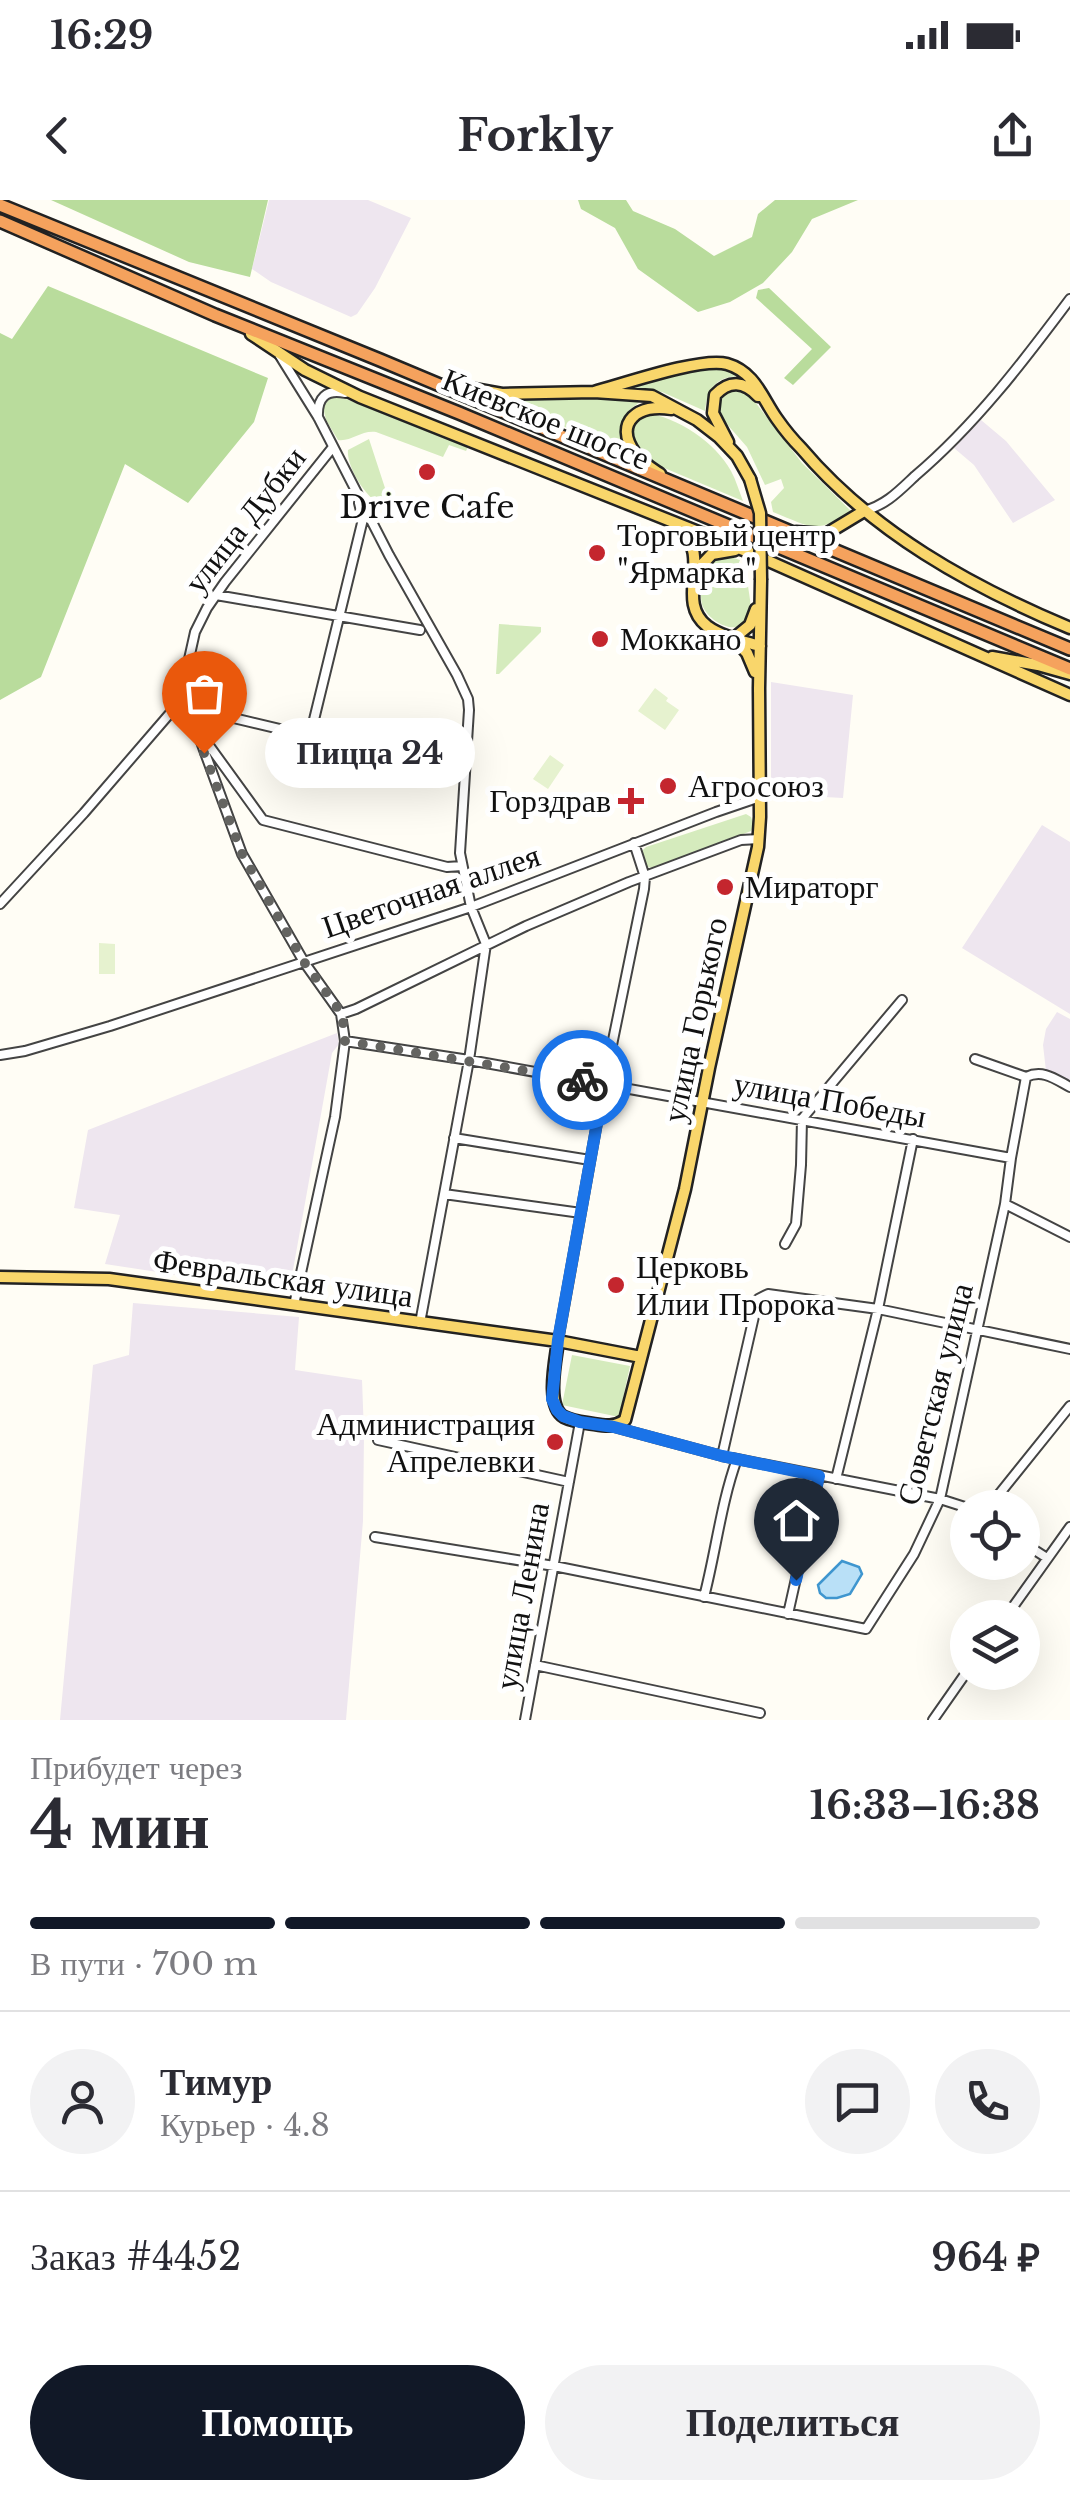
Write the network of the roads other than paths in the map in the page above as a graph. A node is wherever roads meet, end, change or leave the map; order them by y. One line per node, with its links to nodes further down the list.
1 (0, 206): 6 (highway, Киевское шоссе)
2 (0, 221): 4 (highway, Киевское шоссе)
3 (1070, 299): 16 (street)
4 (215, 315): 5 (main road); 30 (highway, Киевское шоссе)
5 (278, 352): 8 (main road); 11 (street, улица Дубки)
6 (428, 381): 7 (main road); 14 (highway, Киевское шоссе)
7 (594, 392): 9 (main road); 10 (main road)
8 (360, 397): 11 (street); 17 (main road)
9 (768, 405): 13 (main road); 16 (main road)
10 (683, 412): 13 (main road); 14 (main road)
11 (318, 417): 12 (street, улица Дубки)
12 (333, 447): 22 (street, улица Дубки); 36 (street)
13 (731, 448): 21 (main road, улица Горького, bridge)
14 (673, 482): 18 (highway, Киевское шоссе)
15 (358, 504): 23 (street)
16 (864, 511): 18 (main road); 24 (main road)
17 (676, 525): 19 (main road); 20 (main road)
18 (788, 531): 28 (highway, Киевское шоссе)
19 (746, 551): 20 (main road); 29 (main road)
20 (695, 572): 26 (main road)
21 (761, 580): 26 (main road); 27 (main road, улица Горького)
22 (216, 594): 23 (street); 32 (street, улица Дубки)
23 (338, 614): 25 (street); 35 (street)
24 (1070, 628)
25 (420, 630)
26 (733, 638): 27 (main road); 31 (main road)
27 (760, 646): 31 (main road, улица Горького)
28 (1070, 649)
29 (971, 653): 30 (main road); 33 (main road)
30 (1070, 672)
31 (759, 688): 37 (main road, улица Горького)
32 (182, 695): 34 (street); 35 (street); 42 (street, улица Дубки)
33 (1070, 695)
34 (196, 730): 40 (street); 45 (street)
35 (310, 736): 36 (street)
36 (465, 772): 40 (street)
37 (760, 797): 38 (main road, улица Горького); 39 (street, Цветочная аллея)
38 (759, 839): 41 (street); 55 (main road, улица Горького)
39 (634, 844): 41 (street); 43 (street, Цветочная аллея)
40 (462, 866): 43 (street)
41 (645, 877): 44 (street); 53 (street)
42 (0, 904)
43 (471, 907): 44 (street); 45 (street, Цветочная аллея)
44 (486, 944): 47 (street); 50 (street)
45 (304, 962): 47 (street); 49 (street, Цветочная аллея)
46 (902, 1000): 56 (street)
47 (342, 1014): 48 (street)
48 (345, 1041): 50 (street, улица Победы); 67 (street)
49 (0, 1054)
50 (469, 1060): 53 (street, улица Победы); 57 (street)
51 (975, 1060): 52 (street)
52 (1026, 1077): 54 (street); 59 (street, Советская улица)
53 (604, 1084): 55 (street, улица Победы); 60 (street)
54 (1070, 1087)
55 (703, 1104): 56 (street, улица Победы); 73 (main road, улица Горького)
56 (802, 1119): 58 (street, улица Победы); 65 (street)
57 (454, 1138): 60 (street); 61 (street)
58 (912, 1139): 59 (street, улица Победы); 68 (street)
59 (1011, 1158): 62 (street, Советская улица)
60 (590, 1160): 63 (street)
61 (444, 1194): 63 (street); 69 (street)
62 (1006, 1204): 64 (street); 70 (street, Советская улица)
63 (581, 1214): 71 (street)
64 (1070, 1237)
65 (786, 1244)
66 (0, 1277): 67 (main road, Февральская улица)
67 (294, 1305): 69 (main road, Февральская улица)
68 (878, 1310): 70 (street); 78 (street); 81 (street)
69 (420, 1323): 71 (main road, Февральская улица)
70 (978, 1332): 72 (street); 84 (street, Советская улица)
71 (558, 1340): 73 (main road, Февральская улица); 75 (main road)
72 (1070, 1349)
73 (642, 1357): 76 (main road, улица Горького)
74 (1070, 1406): 83 (street)
75 (580, 1422): 76 (main road); 82 (street, улица Ленина)
76 (614, 1427): 78 (street)
77 (378, 1440): 82 (street)
78 (722, 1456): 79 (street)
79 (737, 1459): 80 (street); 92 (street)
80 (819, 1476): 81 (street); 94 (street)
81 (836, 1479): 84 (street)
82 (569, 1482): 91 (street, улица Ленина)
83 (1002, 1490)
84 (940, 1499): 85 (street); 94 (street, Советская улица)
85 (950, 1502)
86 (1070, 1527): 88 (street)
87 (375, 1538): 91 (street)
88 (1065, 1541): 90 (street)
89 (1040, 1554): 90 (street)
90 (1047, 1558): 93 (street)
91 (554, 1566): 92 (street); 95 (street, улица Ленина)
92 (704, 1597): 94 (street)
93 (1018, 1600)
94 (788, 1614)
95 (535, 1665): 97 (street); 98 (street, улица Ленина)
96 (954, 1690): 99 (street)
97 (760, 1713)
98 (525, 1720)
99 (933, 1720)

